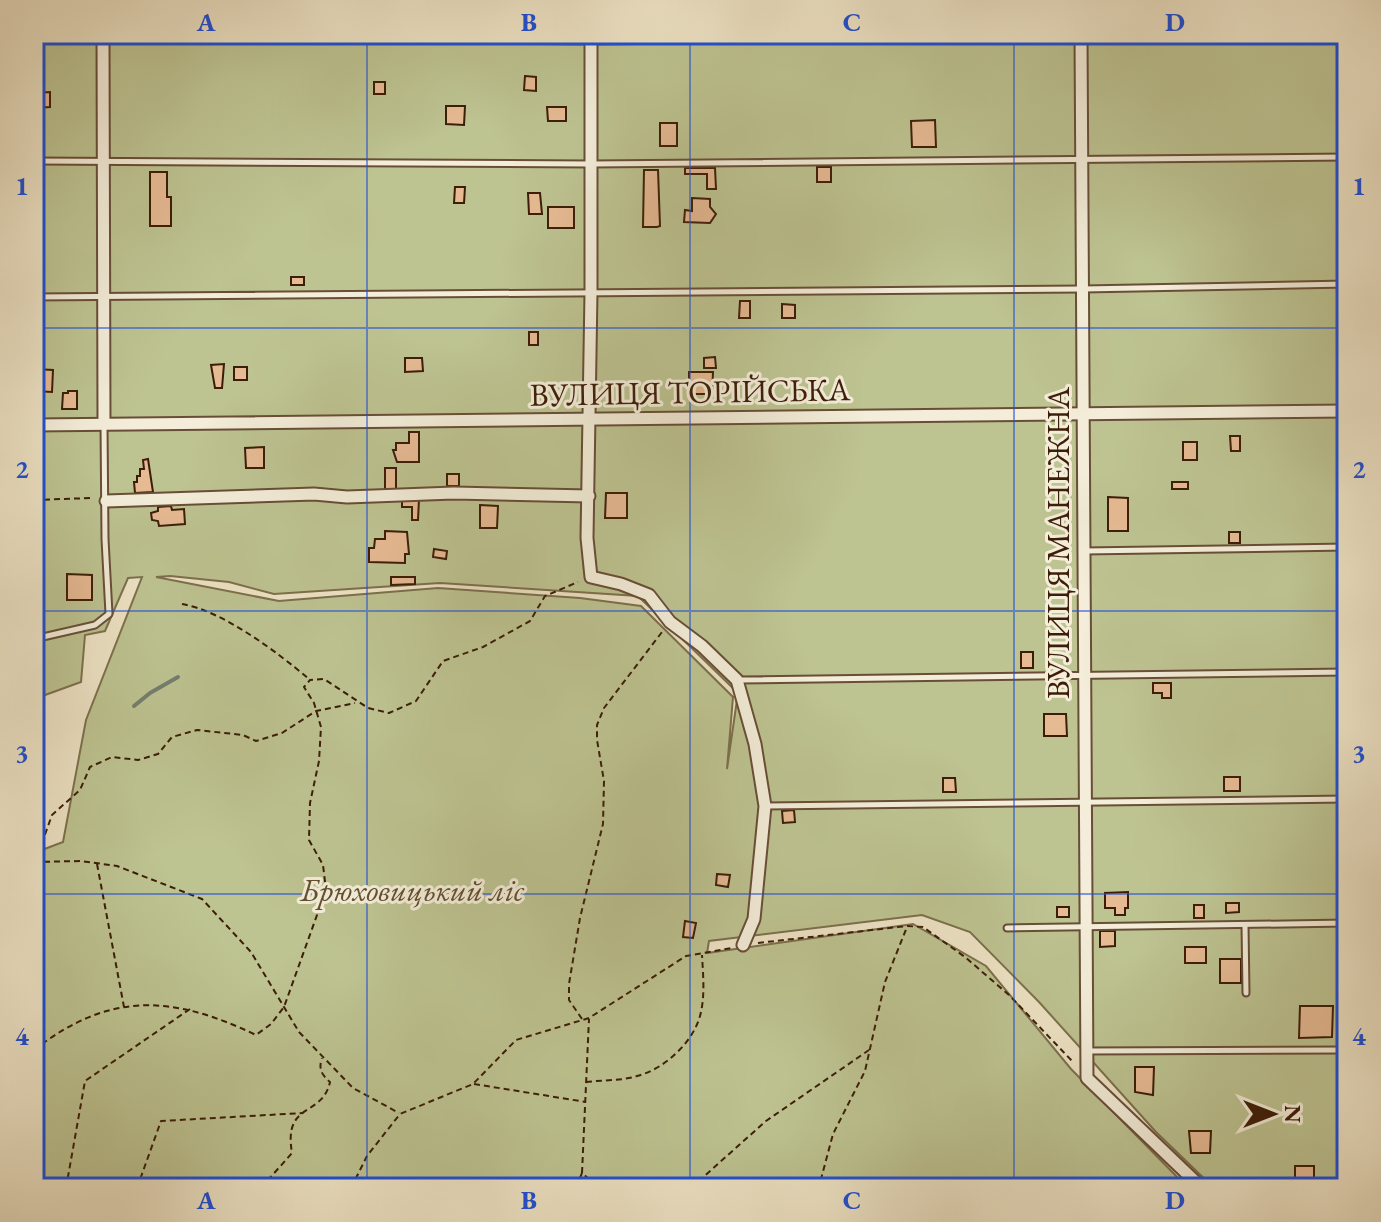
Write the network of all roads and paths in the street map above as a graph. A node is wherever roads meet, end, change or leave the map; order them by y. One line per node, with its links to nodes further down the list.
1 (1284, 34): 3 (lane)
2 (103, 35): 4 (lane); 5 (lane); 9 (street)
3 (1081, 35): 5 (lane); 8 (street, ВУЛИЦЯ МАНЕЖНА)
4 (34, 36)
5 (591, 37): 10 (street)
6 (1347, 157): 8 (lane)
7 (34, 161): 9 (lane)
8 (1082, 161): 10 (lane); 12 (street, ВУЛИЦЯ МАНЕЖНА)
9 (103, 162): 10 (lane); 14 (street)
10 (591, 164): 13 (street)
11 (1347, 284): 12 (lane)
12 (1083, 289): 13 (lane); 17 (street, ВУЛИЦЯ МАНЕЖНА)
13 (591, 292): 14 (lane); 18 (street)
14 (104, 296): 15 (lane); 19 (street)
15 (34, 297)
16 (1347, 411): 17 (street, ВУЛИЦЯ ТОРІЙСЬКА)
17 (1083, 414): 18 (street, ВУЛИЦЯ ТОРІЙСЬКА); 25 (street, ВУЛИЦЯ МАНЕЖНА)
18 (588, 419): 19 (street, ВУЛИЦЯ ТОРІЙСЬКА); 21 (street)
19 (104, 424): 20 (street, ВУЛИЦЯ ТОРІЙСЬКА); 22 (lane)
20 (34, 425)
21 (589, 496): 22 (street); 26 (street)
22 (106, 499): 23 (path); 29 (lane)
23 (34, 500)
24 (1347, 547): 25 (lane)
25 (1084, 551): 31 (street, ВУЛИЦЯ МАНЕЖНА)
26 (591, 577): 28 (street); 34 (path)
27 (182, 604): 32 (path)
28 (670, 622): 33 (street); 54 (path)
29 (34, 639)
30 (1347, 672): 31 (lane)
31 (1085, 676): 33 (lane); 37 (street, ВУЛИЦЯ МАНЕЖНА)
32 (310, 680): 34 (path); 35 (path)
33 (737, 680): 38 (street)
34 (358, 702): 35 (path)
35 (316, 711): 39 (path); 51 (path)
36 (1347, 799): 37 (lane)
37 (1086, 801): 38 (lane); 46 (street, ВУЛИЦЯ МАНЕЖНА)
38 (765, 806): 47 (street)
39 (34, 851)
40 (34, 862): 41 (path)
41 (97, 863): 50 (path); 51 (path)
42 (1347, 923): 43 (lane)
43 (1245, 925): 46 (lane); 49 (lane)
44 (907, 926): 47 (path); 55 (path); 60 (path)
45 (1007, 928): 46 (lane)
46 (1086, 928): 58 (street, ВУЛИЦЯ МАНЕЖНА)
47 (743, 945): 48 (path)
48 (702, 953): 53 (path); 61 (path)
49 (1246, 993)
50 (124, 1007): 52 (path); 56 (path)
51 (284, 1007): 52 (path); 59 (path)
52 (191, 1008): 69 (path)
53 (589, 1018): 54 (path); 61 (path)
54 (583, 1020): 62 (path)
55 (870, 1049): 78 (path); 79 (path)
56 (34, 1050)
57 (1347, 1050): 58 (lane)
58 (1087, 1051): 60 (street, ВУЛИЦЯ МАНЕЖНА)
59 (323, 1057): 64 (path); 65 (path)
60 (1087, 1078): 80 (street)
61 (586, 1082): 63 (path)
62 (473, 1084): 63 (path); 65 (path)
63 (586, 1102): 66 (path)
64 (303, 1113): 70 (path); 71 (path)
65 (400, 1114): 67 (path)
66 (582, 1173): 76 (path); 77 (path)
67 (355, 1180): 72 (path); 73 (path)
68 (1347, 1186): 81 (lane)
69 (66, 1188)
70 (137, 1188)
71 (261, 1188)
72 (351, 1188)
73 (356, 1188)
74 (386, 1188): 75 (path)
75 (421, 1188)
76 (576, 1188)
77 (599, 1188)
78 (691, 1188)
79 (814, 1188)
80 (1202, 1188)
81 (1250, 1188)

